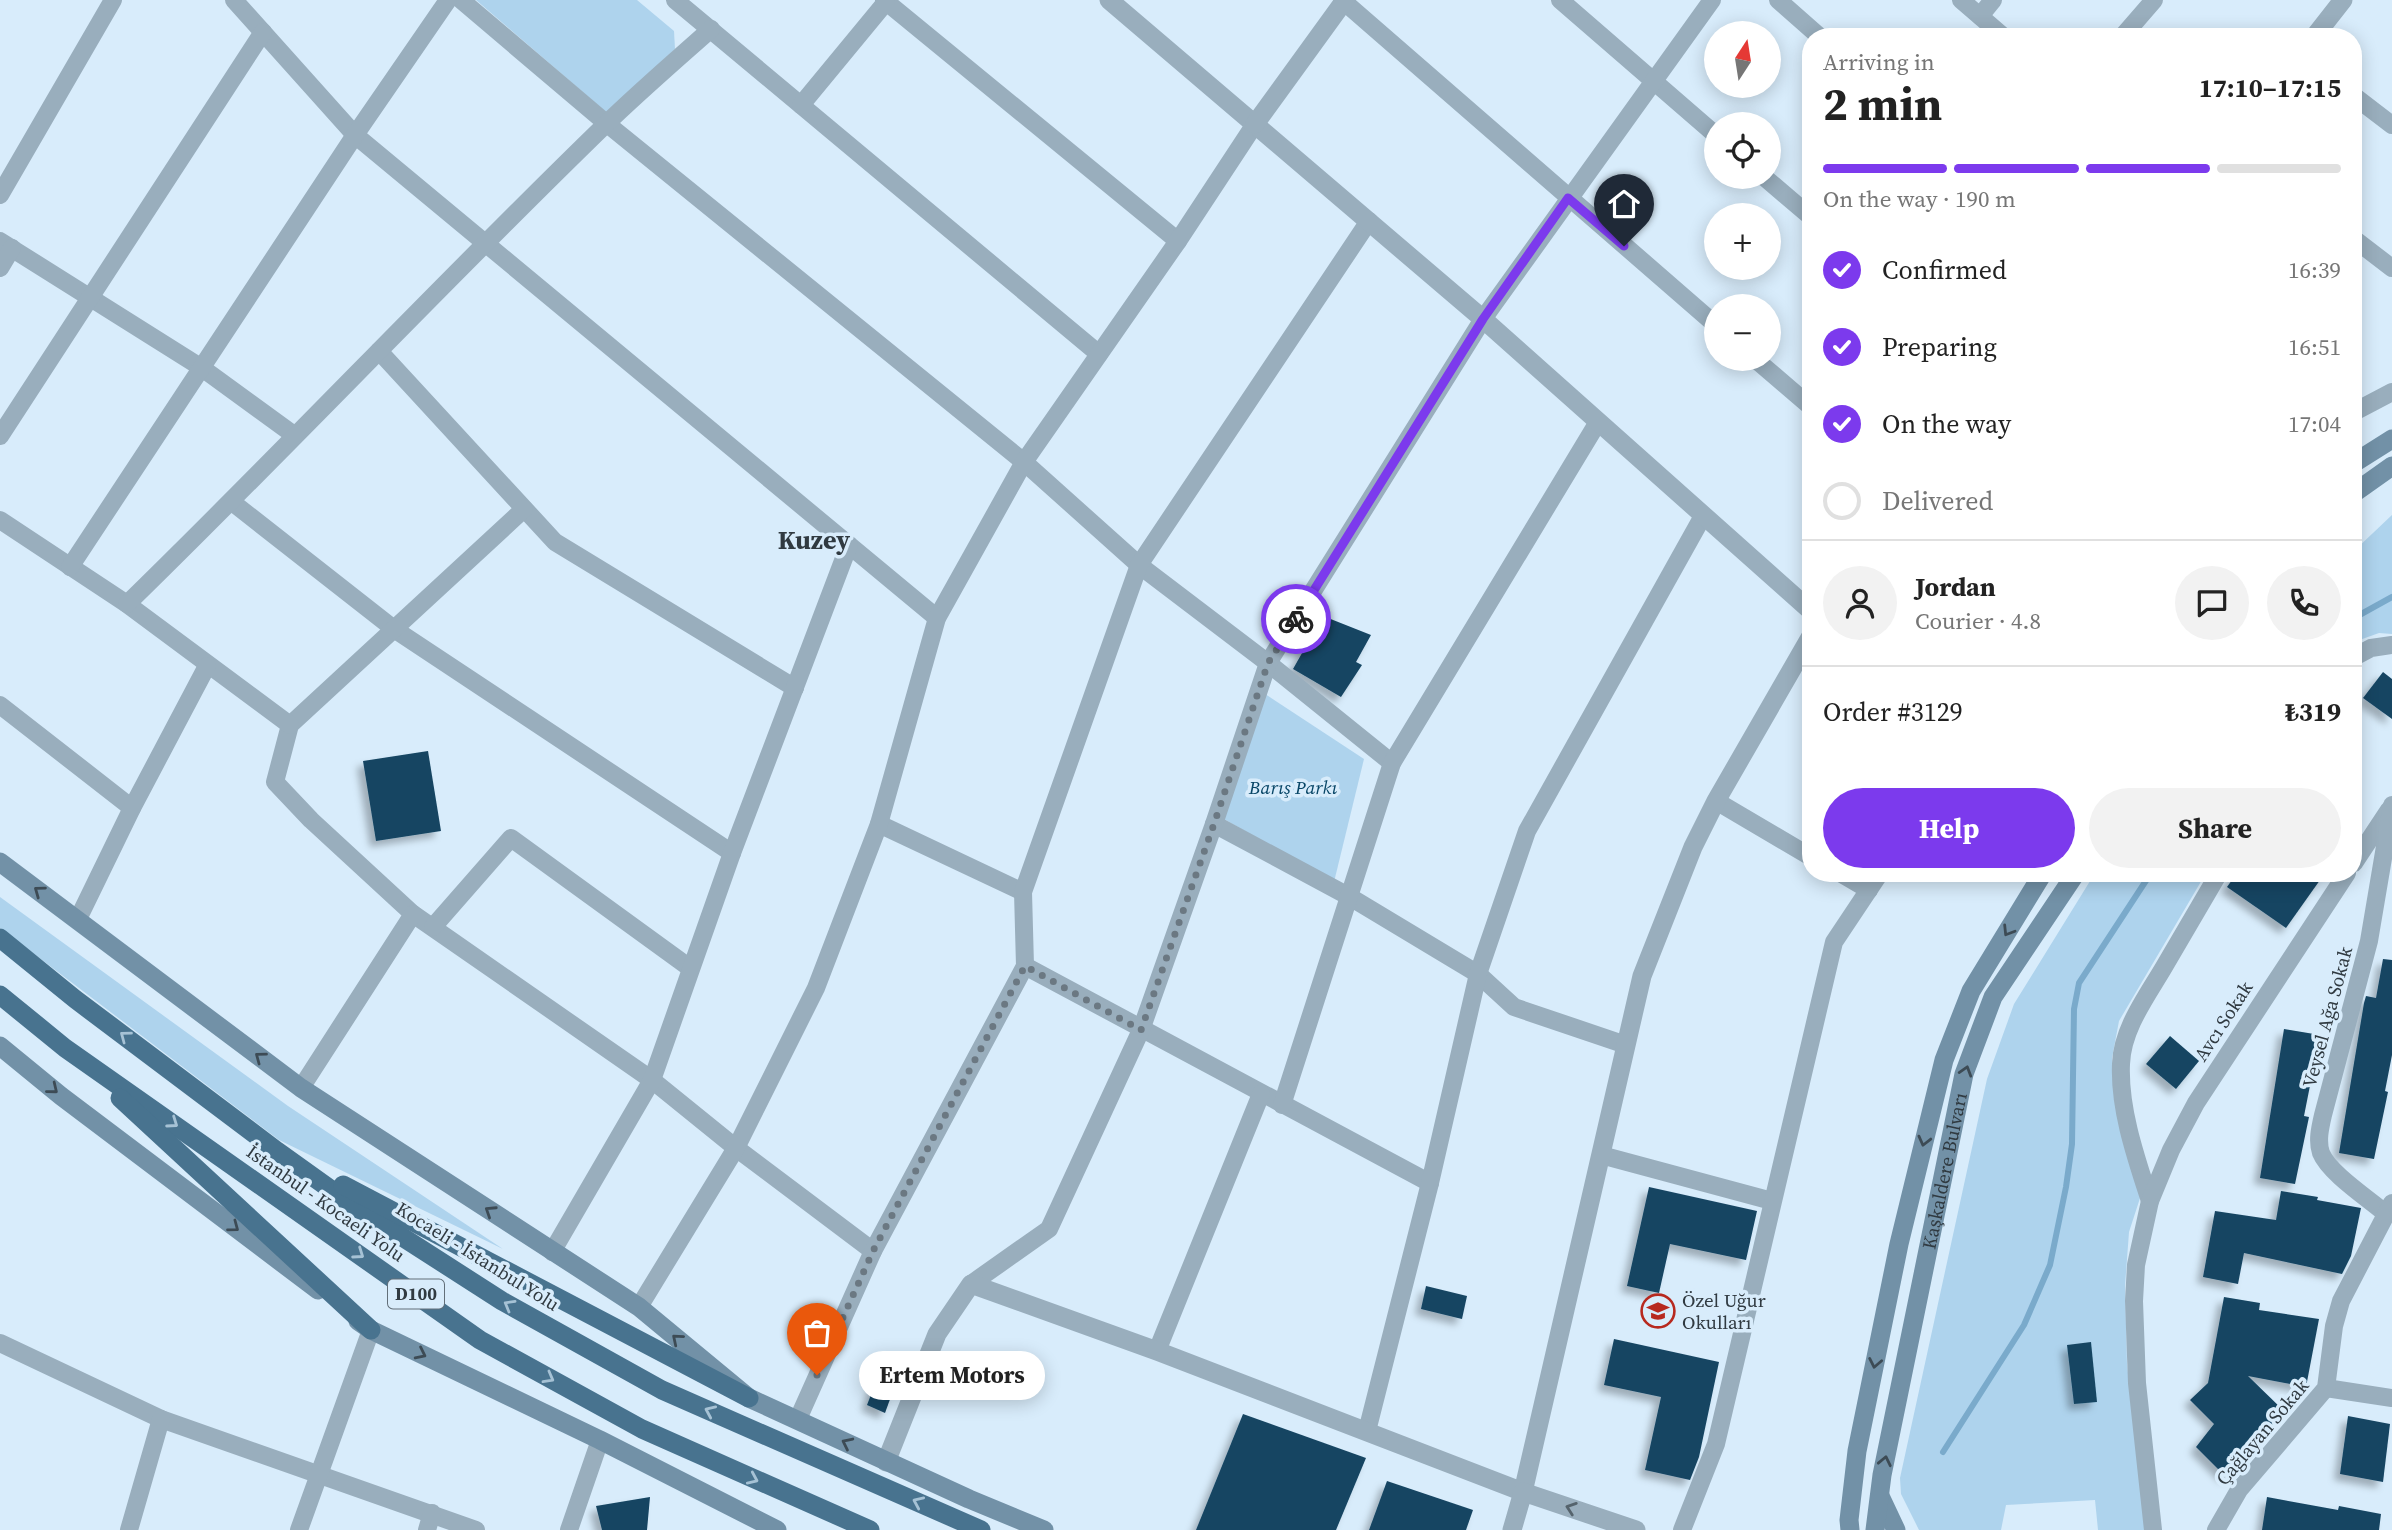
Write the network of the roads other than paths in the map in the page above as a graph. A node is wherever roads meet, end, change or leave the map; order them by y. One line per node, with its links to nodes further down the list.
1 (113, 0): 32 (street)
2 (234, 0): 22 (street)
3 (448, 0): 30 (street)
4 (461, 0): 26 (street)
5 (675, 0): 21 (street)
6 (1109, 0): 27 (street)
7 (1560, 0): 23 (street)
8 (1712, 0): 23 (street)
9 (1778, 0): 17 (street)
10 (1961, 0): 16 (street)
11 (1993, 0): 16 (street)
12 (2154, 0): 19 (street)
13 (2343, 0): 20 (street)
14 (885, 1): 25 (street); 36 (street)
15 (1344, 1): 27 (street); 33 (street)
16 (1980, 16): 18 (street)
17 (1810, 28)
18 (1994, 28)
19 (2130, 28)
20 (2321, 28)
21 (711, 29): 25 (street); 26 (street)
22 (263, 32): 30 (street); 42 (street)
23 (1653, 81): 28 (street); 33 (street)
24 (2362, 102): 29 (street)
25 (801, 105): 46 (street)
26 (606, 123): 38 (street); 57 (street)
27 (1255, 124): 35 (street); 36 (street)
28 (1704, 125)
29 (2392, 125)
30 (355, 135): 38 (street); 47 (street)
31 (1779, 189): 34 (street)
32 (0, 195)
33 (1568, 198): 43 (street); 44 (street)
34 (1802, 209)
35 (1369, 221): 44 (street); 65 (street)
36 (1178, 241): 46 (street)
37 (6, 244): 40 (street); 42 (street)
38 (486, 244): 45 (street); 64 (street)
39 (2362, 245): 41 (street)
40 (0, 268)
41 (2392, 268)
42 (92, 298): 47 (street); 54 (street)
43 (1704, 315)
44 (1483, 319): 52 (street); 74 (street)
45 (379, 351): 53 (street); 61 (street)
46 (1100, 354): 57 (street)
47 (202, 368): 53 (street); 66 (street)
48 (1769, 371): 50 (street)
49 (2392, 391): 51 (street)
50 (1802, 399)
51 (2362, 408)
52 (1598, 422): 62 (street); 79 (street)
53 (294, 435): 60 (street)
54 (0, 436)
55 (2392, 439): 56 (main road)
56 (2362, 458)
57 (1024, 462): 65 (street); 69 (street)
58 (2392, 466): 59 (main road)
59 (2362, 487)
60 (232, 502): 68 (street); 70 (street)
61 (524, 509): 70 (street); 76 (street)
62 (1703, 516): 67 (street); 104 (street)
63 (0, 520): 66 (street)
64 (849, 545): 69 (street); 76 (street)
65 (1139, 565): 74 (street); 96 (street)
66 (70, 567): 68 (street)
67 (1802, 603)
68 (127, 604): 75 (street)
69 (937, 618): 83 (street)
70 (394, 629): 78 (street); 87 (street)
71 (2392, 645): 73 (street)
72 (1802, 652): 80 (street)
73 (2362, 653)
74 (1268, 663): 79 (street); 84 (street)
75 (207, 666): 78 (street); 82 (street)
76 (795, 688): 87 (street)
77 (0, 705): 82 (street)
78 (290, 725): 98 (street)
79 (1392, 763): 97 (street)
80 (1716, 802): 86 (street); 107 (street)
81 (2392, 805): 85 (street); 120 (street, Veysel Ağa Sokak)
82 (132, 808): 99 (street)
83 (879, 824): 96 (street); 114 (street)
84 (1214, 824): 97 (street); 106 (street)
85 (2362, 851)
86 (1802, 852)
87 (732, 853): 103 (street)
88 (0, 862): 99 (main road, one-way to 88)
89 (1855, 882): 95 (street)
90 (1874, 882): 95 (street)
91 (2038, 882): 137 (main road, Kaşkaldere Bulvarı, one-way to 137)
92 (2070, 882): 139 (main road, Kaşkaldere Bulvarı, one-way to 92)
93 (2214, 882): 119 (street)
94 (2341, 882): 119 (street, Avcı Sokak)
95 (1869, 890): 118 (street)
96 (1023, 892): 102 (street)
97 (1350, 897): 104 (street); 113 (street)
98 (413, 914): 100 (street); 111 (street)
99 (78, 919): 111 (main road, one-way to 99)
100 (433, 927): 103 (street); 110 (street)
101 (0, 938): 115 (highway, Kocaeli - İstanbul Yolu / D100, one-way to 101)
102 (1025, 966): 106 (street); 121 (street)
103 (690, 968): 110 (street)
104 (1478, 974): 107 (street); 117 (street)
105 (0, 995): 109 (highway, İstanbul - Kocaeli Yolu / D100)
106 (1141, 1030): 112 (street); 123 (street)
107 (1626, 1045): 116 (street)
108 (0, 1046): 125 (main road, one-way to 125)
109 (65, 1048): 125 (highway); 146 (highway, İstanbul - Kocaeli Yolu / D100, one-way to 146)
110 (652, 1080): 114 (street); 122 (street)
111 (301, 1088): 122 (main road, one-way to 111)
112 (1261, 1094): 113 (street); 127 (street)
113 (1282, 1105): 117 (street)
114 (736, 1148): 121 (street); 124 (street)
115 (278, 1151): 129 (highway); 147 (highway, Kocaeli - İstanbul Yolu / D100, one-way to 115)
116 (1601, 1155): 118 (street); 138 (street)
117 (1430, 1184): 133 (street)
118 (1772, 1201): 151 (street)
119 (2150, 1201): 156 (street, Avcı Sokak)
120 (2389, 1208): 128 (street, Çağlayan Sokak)
121 (873, 1251): 132 (street)
122 (552, 1252): 124 (main road)
123 (971, 1284): 127 (street); 135 (street)
124 (639, 1307): 129 (main road, one-way to 124)
125 (371, 1330): 134 (main road, one-way to 134); 136 (street)
126 (0, 1343): 131 (street)
127 (1157, 1351): 133 (street)
128 (2326, 1388): 130 (street); 157 (street, Çağlayan Sokak)
129 (749, 1398): 132 (main road)
130 (2392, 1398)
131 (160, 1419): 136 (street); 141 (street)
132 (797, 1419): 135 (main road, one-way to 132)
133 (1367, 1431): 138 (street)
134 (600, 1440): 144 (street); 145 (main road)
135 (886, 1462): 148 (main road)
136 (317, 1474): 140 (street); 142 (street)
137 (1853, 1491): 152 (main road, Kaşkaldere Bulvarı); 153 (main road, Kaşkaldere Bulvarı)
138 (1523, 1492): 149 (street); 150 (street, one-way to 138)
139 (1879, 1494): 154 (main road, Kaşkaldere Bulvarı); 155 (main road)
140 (429, 1521): 143 (street)
141 (129, 1530)
142 (299, 1530)
143 (476, 1530)
144 (569, 1530)
145 (777, 1530)
146 (870, 1530)
147 (981, 1530)
148 (1044, 1530)
149 (1512, 1530)
150 (1636, 1530)
151 (1682, 1530)
152 (1836, 1530)
153 (1850, 1530)
154 (1875, 1530)
155 (1896, 1530)
156 (2153, 1530)
157 (2216, 1530)

